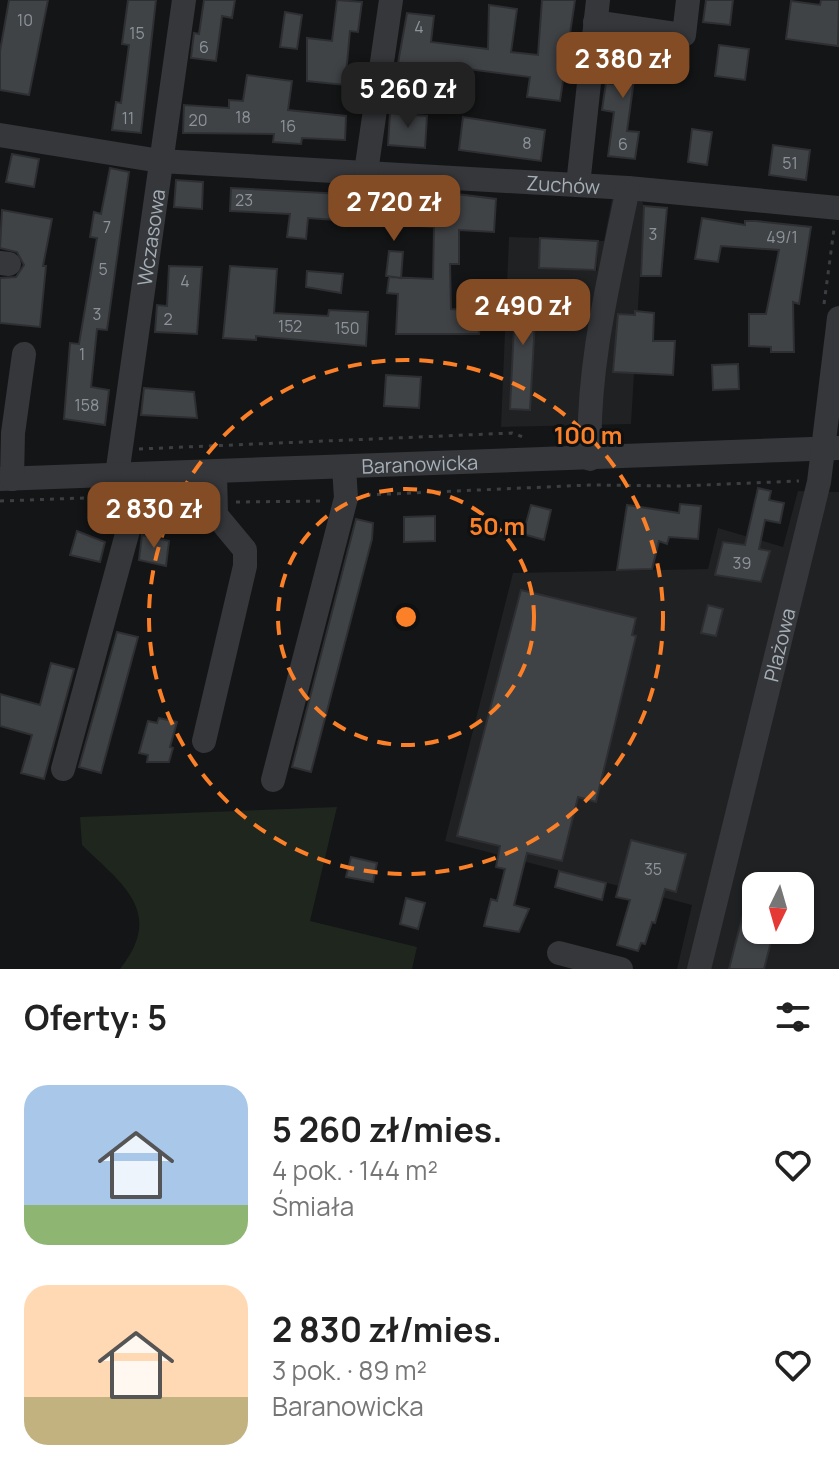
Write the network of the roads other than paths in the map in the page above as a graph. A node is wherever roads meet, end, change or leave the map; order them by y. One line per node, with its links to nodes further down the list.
1 (184, 0): 6 (street, Wczasowa)
2 (391, 0): 7 (street)
3 (688, 0): 4 (street)
4 (596, 11): 8 (street)
5 (0, 135): 6 (street, Zuchów)
6 (160, 161): 7 (street, Zuchów); 17 (street, Wczasowa)
7 (366, 172): 8 (street, Zuchów)
8 (578, 185): 9 (street, Zuchów)
9 (628, 188): 10 (street, Zuchów); 14 (street)
10 (837, 216)
11 (831, 318): 13 (street, Plażowa)
12 (24, 354): 18 (street)
13 (831, 448): 14 (street, Baranowicka); 24 (street, Plażowa)
14 (590, 459): 15 (street, Baranowicka)
15 (344, 467): 16 (street, Baranowicka); 21 (street)
16 (215, 472): 17 (street, Baranowicka); 19 (street)
17 (125, 475): 18 (street, Baranowicka); 20 (street, Wczasowa)
18 (6, 479)
19 (204, 741)
20 (63, 769)
21 (273, 780)
22 (559, 953): 23 (street)
23 (621, 969)
24 (699, 969)

